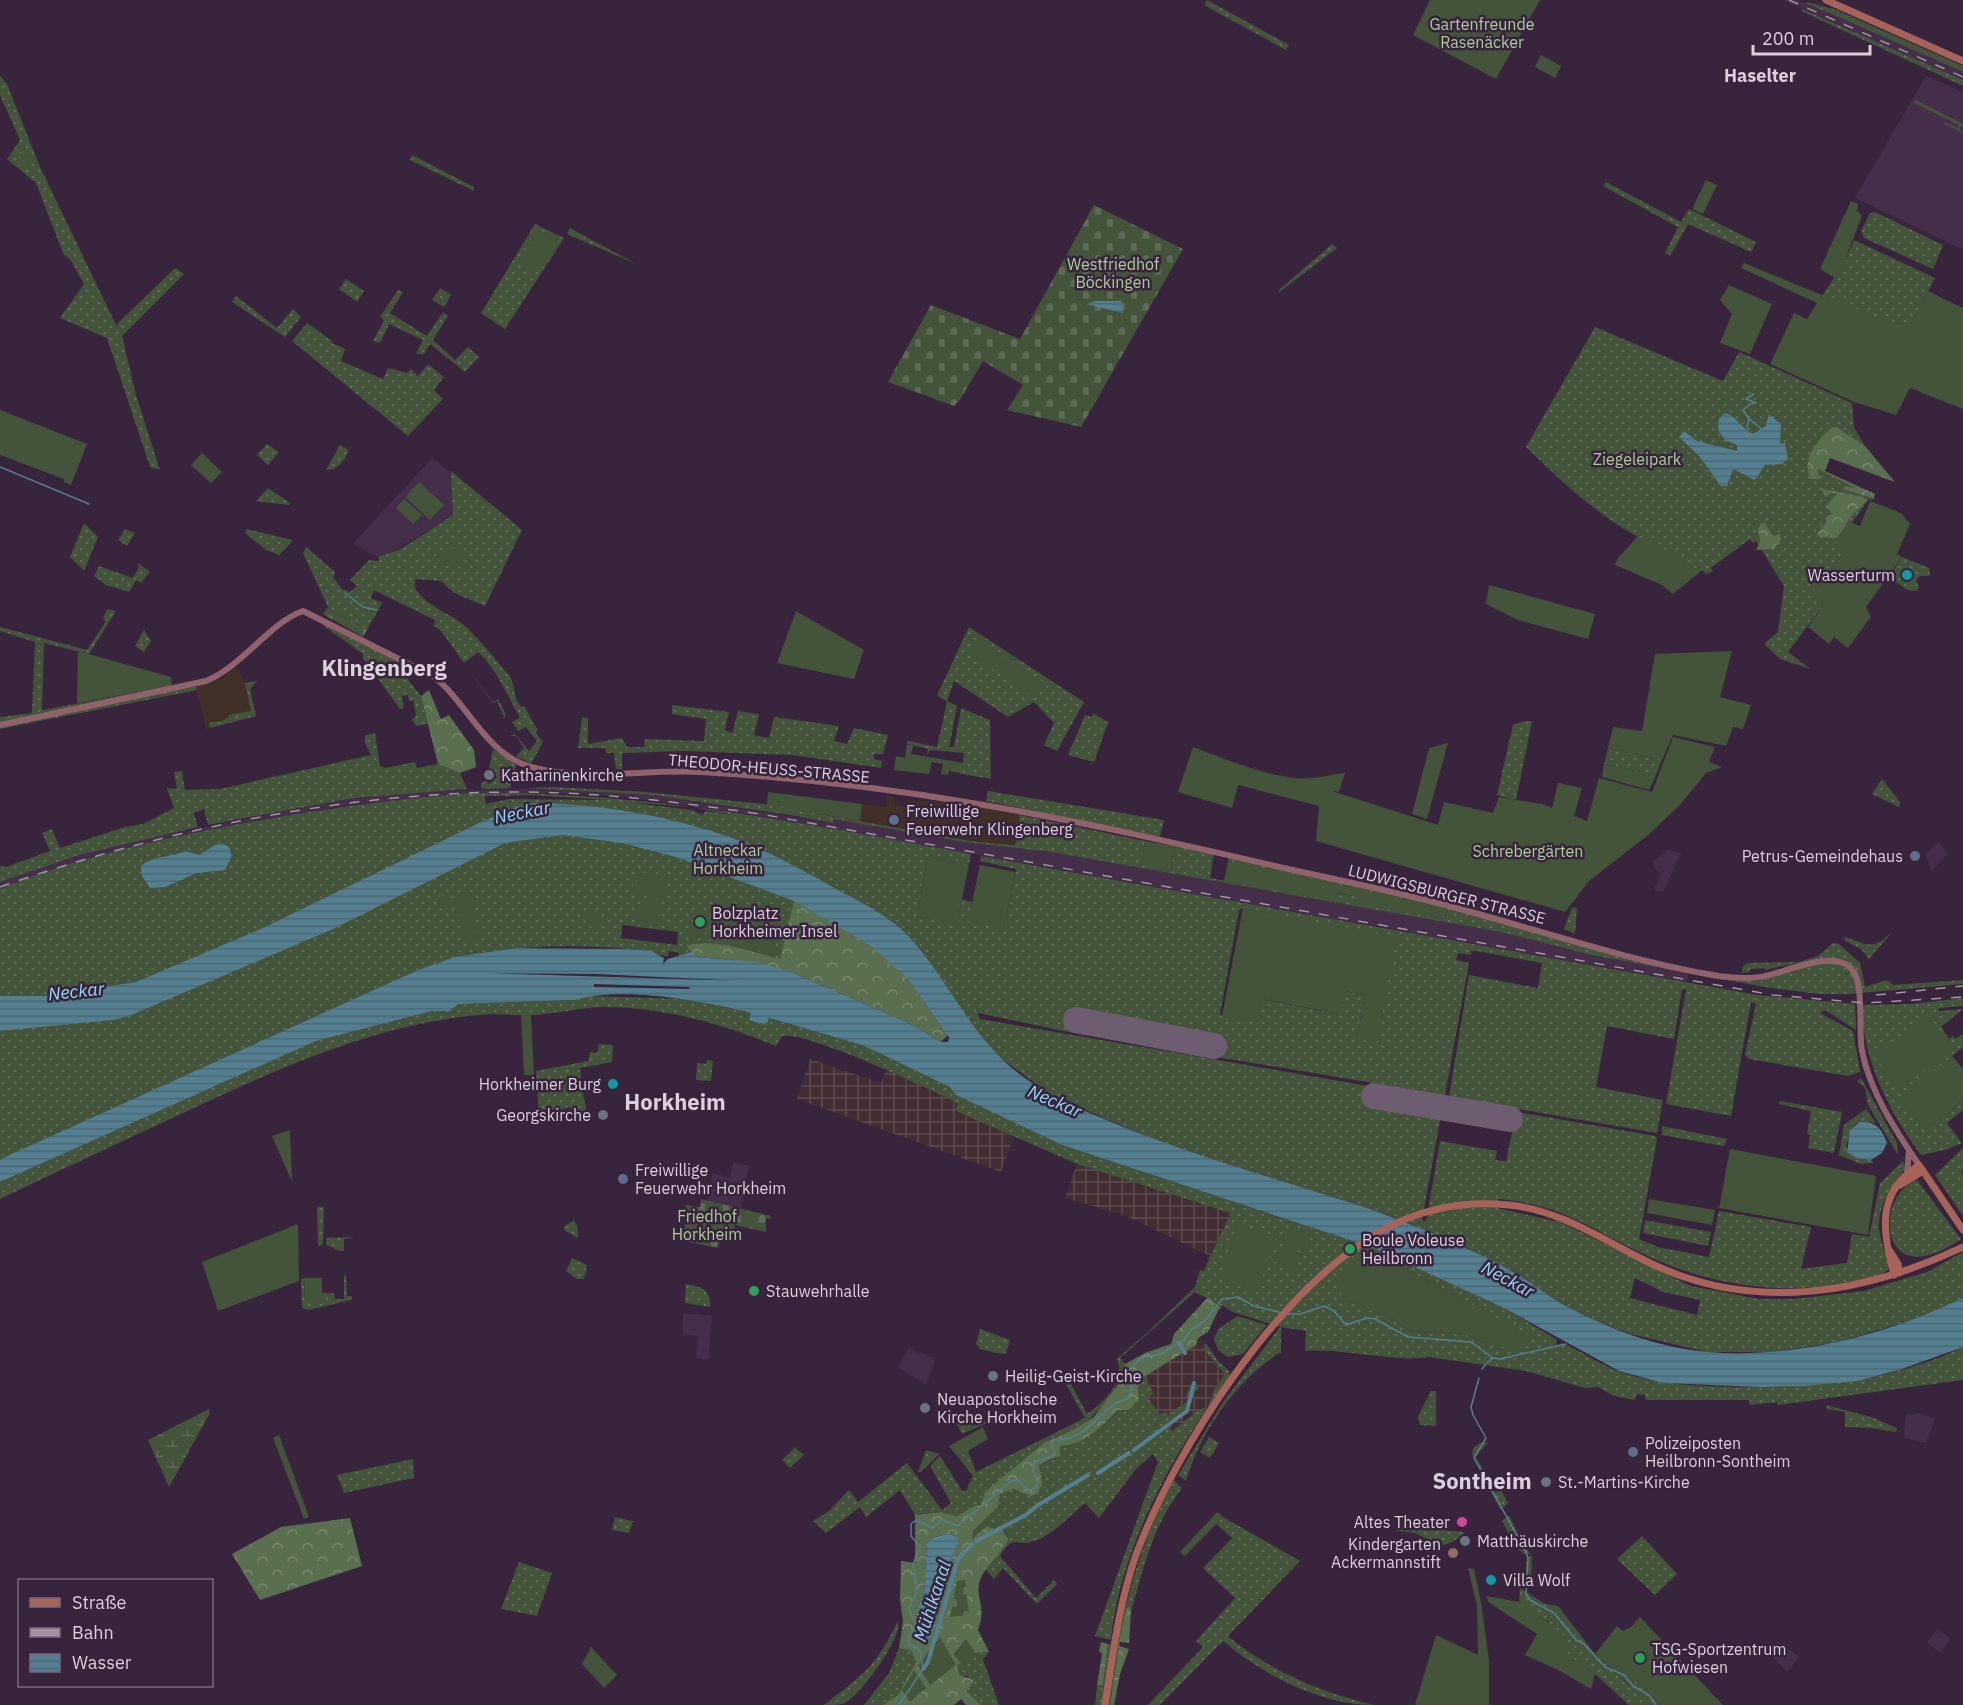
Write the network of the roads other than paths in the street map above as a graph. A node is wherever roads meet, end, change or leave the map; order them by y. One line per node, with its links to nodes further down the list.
1 (1826, 0): 2 (main road)
2 (1963, 61)
3 (0, 725): 4 (main road, THEODOR-HEUSS-STRASSE)
4 (1020, 812): 5 (main road, LUDWIGSBURGER STRASSE)
5 (1909, 1150): 6 (main road); 7 (main road)
6 (1921, 1168): 7 (main road); 8 (main road); 9 (main road)
7 (1906, 1174): 8 (main road)
8 (1898, 1186): 11 (main road)
9 (1961, 1228)
10 (1963, 1246): 12 (main road)
11 (1892, 1252): 12 (main road); 13 (main road)
12 (1915, 1268): 13 (main road)
13 (1897, 1274): 14 (main road)
14 (1105, 1705)

